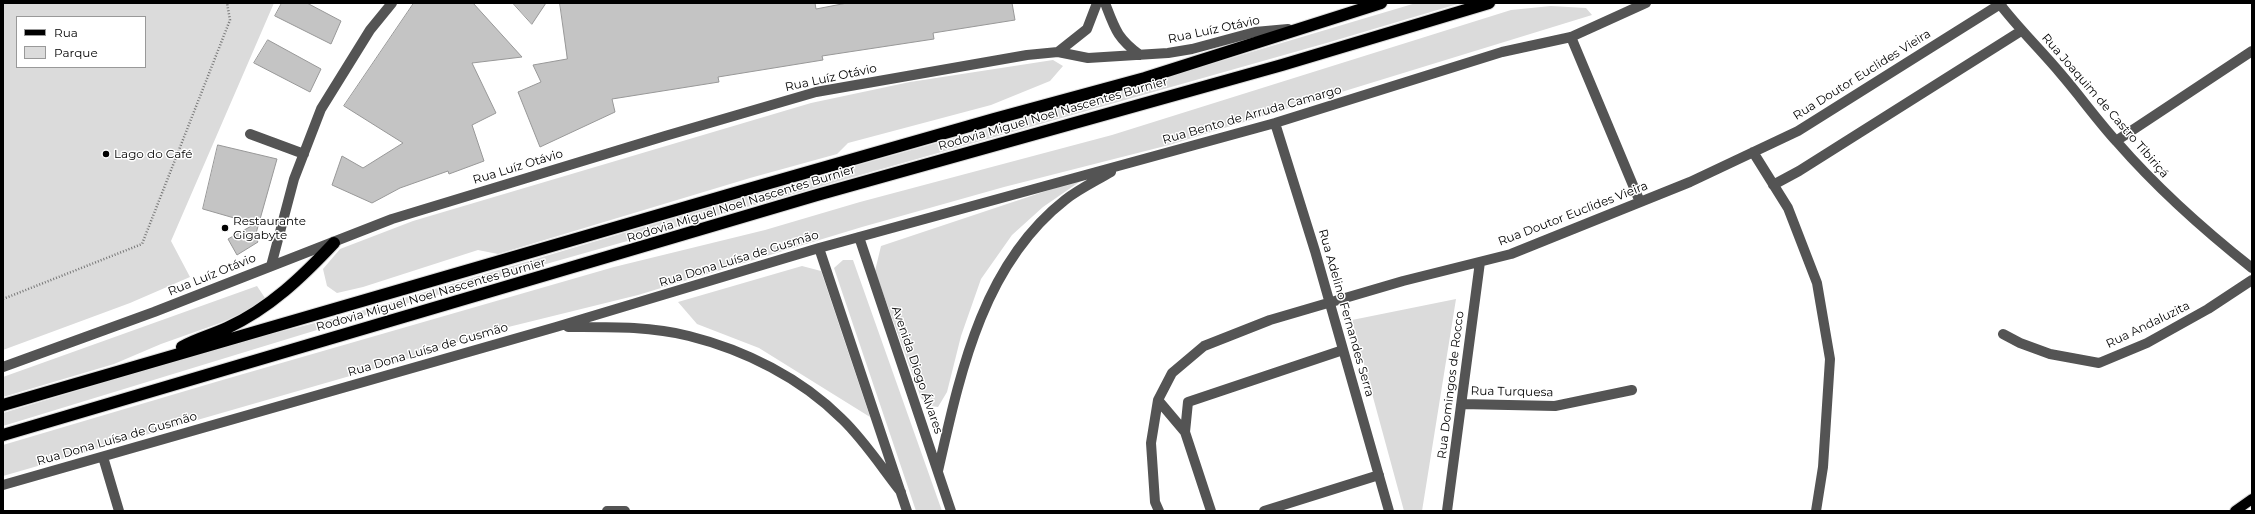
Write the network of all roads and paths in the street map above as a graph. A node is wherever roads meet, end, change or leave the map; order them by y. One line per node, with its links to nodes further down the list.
1 (227, 3): 30 (path)
2 (392, 3): 19 (street)
3 (1097, 3): 13 (street)
4 (1105, 3): 14 (street)
5 (1382, 3): 9 (highway, Rodovia Miguel Noel Nascentes Burnier)
6 (1489, 3): 42 (highway, Rodovia Miguel Noel Nascentes Burnier)
7 (1646, 3): 11 (street, Rua Bento de Arruda Camargo)
8 (2001, 3): 10 (street, Rua Joaquim de Castro Tibiriçá); 18 (street, Rua Doutor Euclides Vieira)
9 (1304, 28): 14 (street, Rua Luíz Otávio); 35 (highway, Rodovia Miguel Noel Nascentes Burnier)
10 (2022, 31): 17 (street, Rua Joaquim de Castro Tibiriçá); 21 (street)
11 (1571, 37): 15 (street, Rua Bento de Arruda Camargo); 22 (street)
12 (2252, 51): 17 (street)
13 (1058, 52): 14 (street, Rua Luíz Otávio); 24 (street, Rua Luíz Otávio)
14 (1140, 55)
15 (1275, 123): 20 (street, Rua Bento de Arruda Camargo); 31 (street, Rua Adelino Fernandes Serra)
16 (250, 134): 19 (street)
17 (2116, 141): 28 (street, Rua Joaquim de Castro Tibiriçá)
18 (1752, 152): 21 (street); 22 (street, Rua Doutor Euclides Vieira)
19 (304, 154): 27 (street)
20 (1120, 166): 23 (street, Rua Bento de Arruda Camargo); 44 (street)
21 (1773, 185): 59 (street)
22 (1640, 202): 26 (street, Rua Doutor Euclides Vieira)
23 (859, 237): 25 (street, Rua Dona Luísa de Gusmão); 44 (street, Avenida Diogo Álvares)
24 (334, 243): 27 (street, Rua Luíz Otávio); 35 (highway)
25 (819, 248): 32 (street, Rua Dona Luísa de Gusmão); 47 (street)
26 (1480, 262): 31 (street, Rua Doutor Euclides Vieira); 39 (street, Rua Domingos de Rocco)
27 (271, 266): 36 (street, Rua Luíz Otávio)
28 (2252, 268)
29 (2252, 280): 33 (street, Rua Andaluzita)
30 (3, 299)
31 (1330, 303): 34 (street, Rua Adelino Fernandes Serra); 38 (street, Rua Doutor Euclides Vieira)
32 (556, 327): 43 (street, Rua Dona Luísa de Gusmão); 47 (street)
33 (2003, 334)
34 (1343, 350): 41 (street); 45 (street, Rua Adelino Fernandes Serra)
35 (160, 358): 40 (highway, Rodovia Miguel Noel Nascentes Burnier)
36 (3, 367)
37 (1632, 390): 39 (street, Rua Turquesa)
38 (1158, 400): 41 (street); 54 (street, Rua Doutor Euclides Vieira)
39 (1462, 404): 58 (street, Rua Domingos de Rocco)
40 (3, 405)
41 (1185, 432): 55 (street)
42 (3, 435)
43 (103, 457): 46 (street, Rua Dona Luísa de Gusmão); 49 (street)
44 (938, 471): 53 (street, Avenida Diogo Álvares)
45 (1379, 475): 56 (street); 57 (street, Rua Adelino Fernandes Serra)
46 (3, 485)
47 (901, 492): 52 (street)
48 (2252, 499): 60 (main road)
49 (119, 511)
50 (607, 511): 51 (street)
51 (625, 511)
52 (907, 511)
53 (951, 511)
54 (1158, 511)
55 (1211, 511)
56 (1264, 511)
57 (1389, 511)
58 (1447, 511)
59 (1816, 511)
60 (2235, 511)

